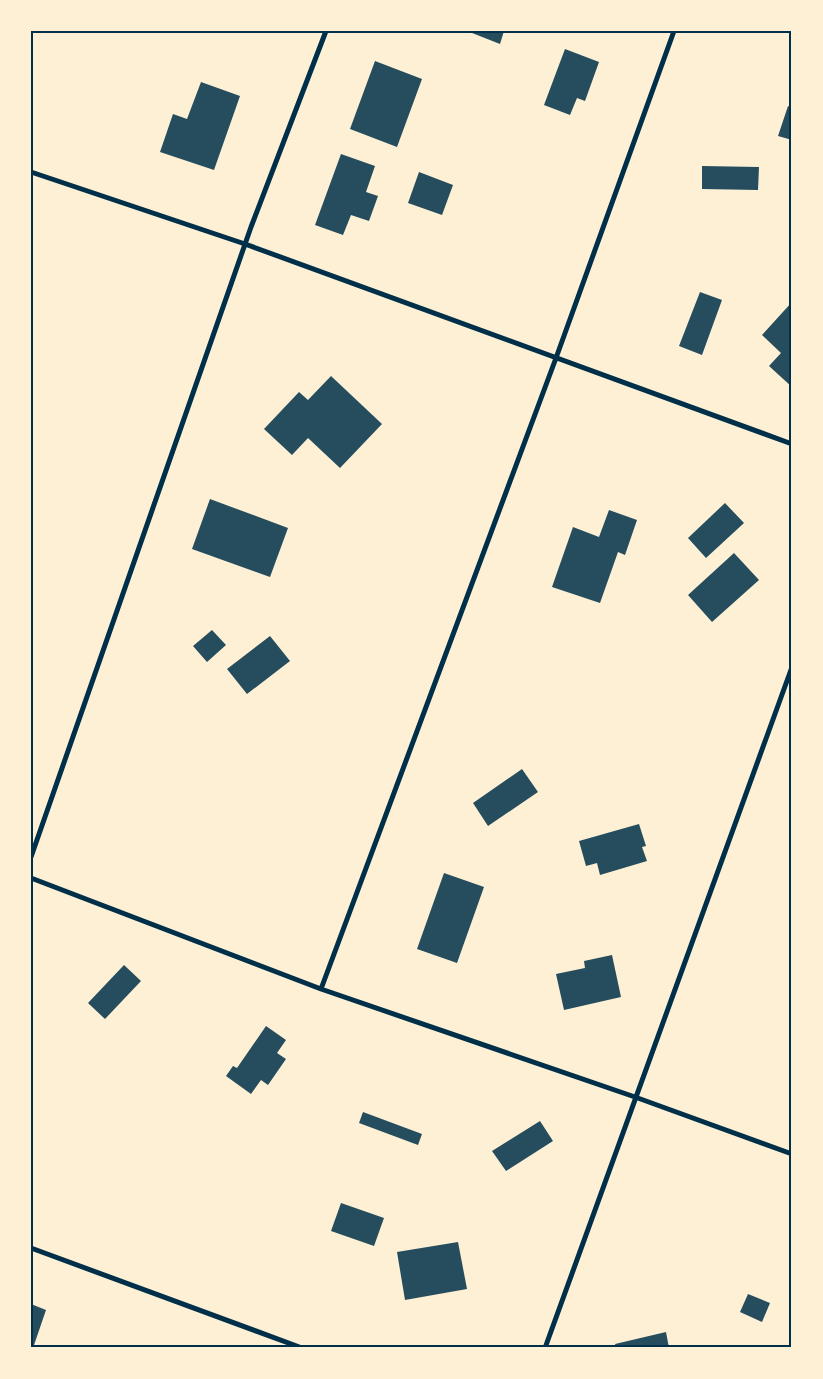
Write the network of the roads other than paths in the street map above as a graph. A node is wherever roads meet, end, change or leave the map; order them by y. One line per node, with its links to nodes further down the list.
1 (326, 31): 4 (street)
2 (674, 31): 5 (street)
3 (31, 172): 4 (street)
4 (245, 244): 5 (street); 8 (street)
5 (556, 358): 6 (street); 10 (street)
6 (792, 444)
7 (792, 666): 11 (street)
8 (31, 857)
9 (31, 878): 10 (street)
10 (321, 988): 11 (street)
11 (635, 1097): 12 (street); 15 (street)
12 (792, 1154)
13 (31, 1248): 14 (street)
14 (302, 1348)
15 (545, 1348)

